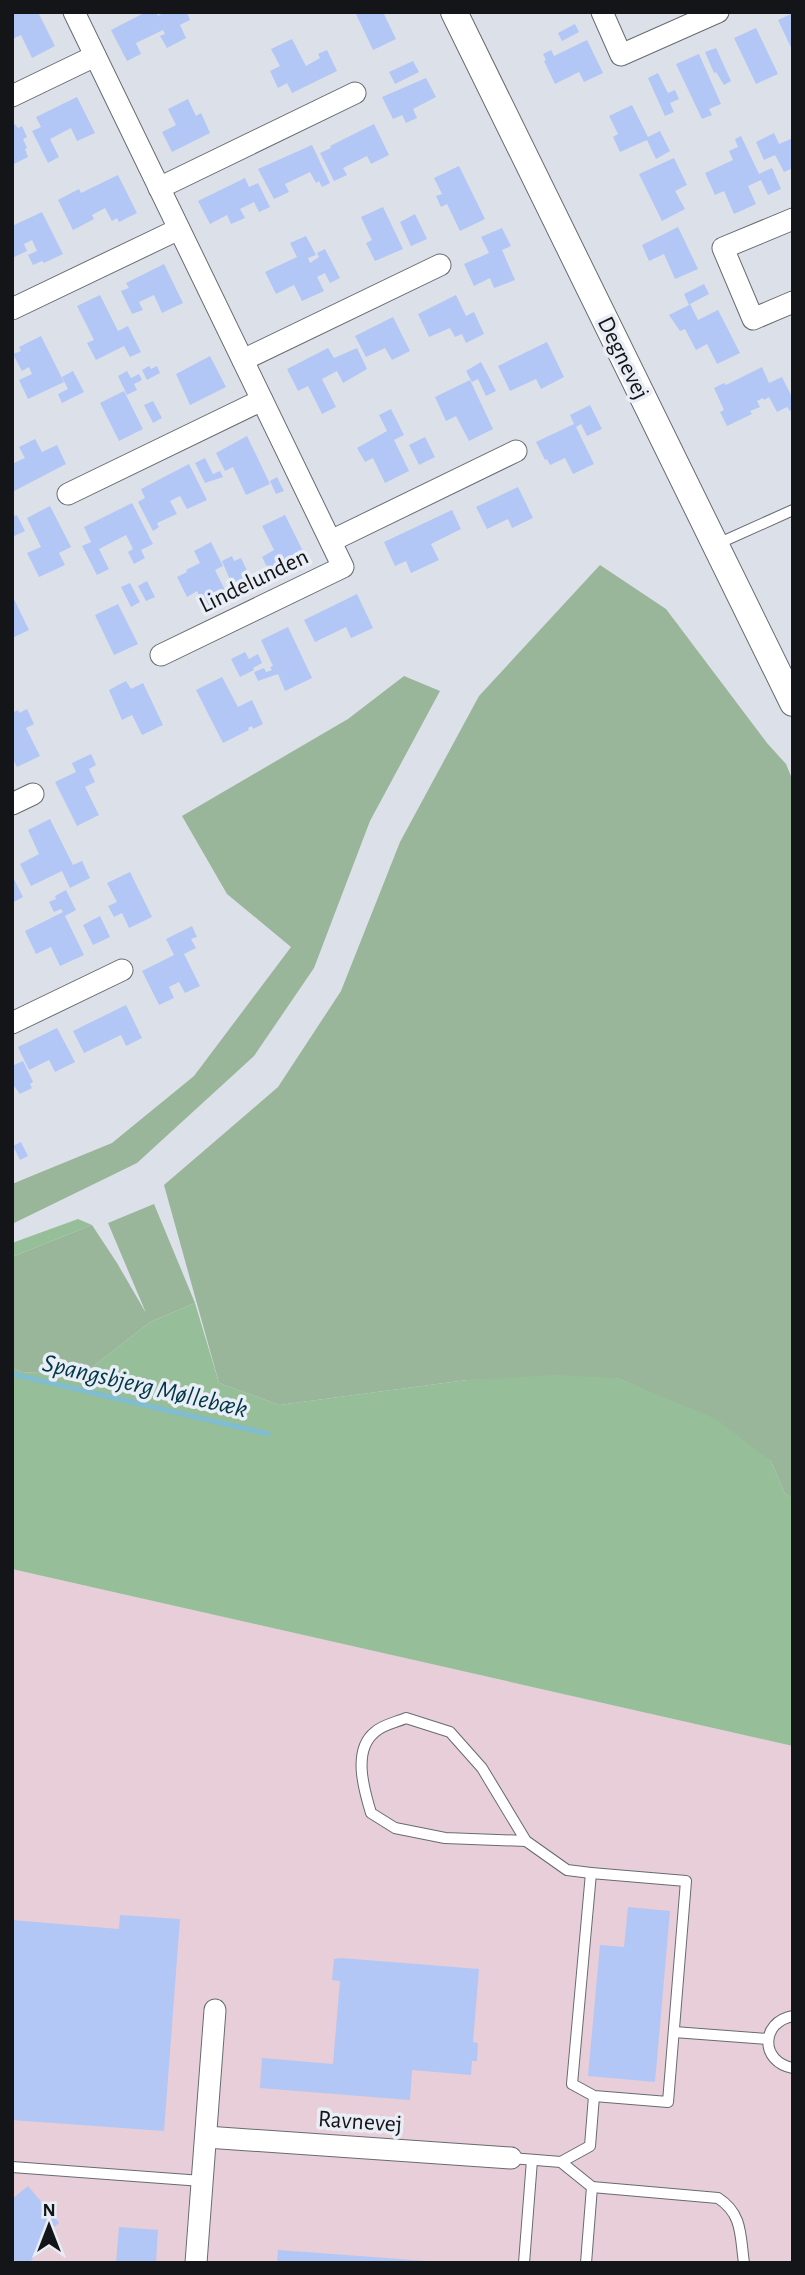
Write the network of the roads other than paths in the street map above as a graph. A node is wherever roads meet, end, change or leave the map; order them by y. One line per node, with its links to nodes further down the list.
1 (454, 12): 20 (street, Degnevej)
2 (602, 12): 3 (street)
3 (718, 12)
4 (80, 14): 5 (street, Lindelunden)
5 (95, 56): 7 (street); 8 (street, Lindelunden)
6 (355, 93): 8 (street)
7 (12, 96)
8 (159, 188): 10 (street, Lindelunden)
9 (793, 219): 12 (street)
10 (179, 229): 13 (street); 14 (street, Lindelunden)
11 (440, 265): 14 (street)
12 (793, 302)
13 (12, 309)
14 (243, 360): 15 (street, Lindelunden)
15 (262, 400): 17 (street); 19 (street, Lindelunden)
16 (516, 452): 19 (street, Lindelunden)
17 (68, 494)
18 (793, 510): 20 (lane)
19 (331, 541): 21 (street, Lindelunden)
20 (715, 545): 22 (street, Degnevej)
21 (161, 655)
22 (793, 703)
23 (33, 793): 24 (street)
24 (12, 804)
25 (122, 970): 26 (street)
26 (12, 1023)
27 (526, 1841): 27 (lane); 28 (lane)
28 (591, 1873): 31 (lane); 34 (lane)
29 (215, 2010): 35 (street)
30 (793, 2016): 32 (lane)
31 (674, 2032): 32 (lane); 34 (lane)
32 (768, 2039): 33 (lane)
33 (793, 2068)
34 (594, 2096): 37 (lane)
35 (206, 2137): 36 (street, Ravnevej); 39 (street)
36 (522, 2159): 37 (lane); 42 (lane)
37 (561, 2162): 40 (lane)
38 (12, 2167): 39 (lane)
39 (202, 2181): 41 (street)
40 (592, 2188): 43 (lane); 44 (lane)
41 (196, 2263)
42 (524, 2263)
43 (586, 2263)
44 (744, 2263)

